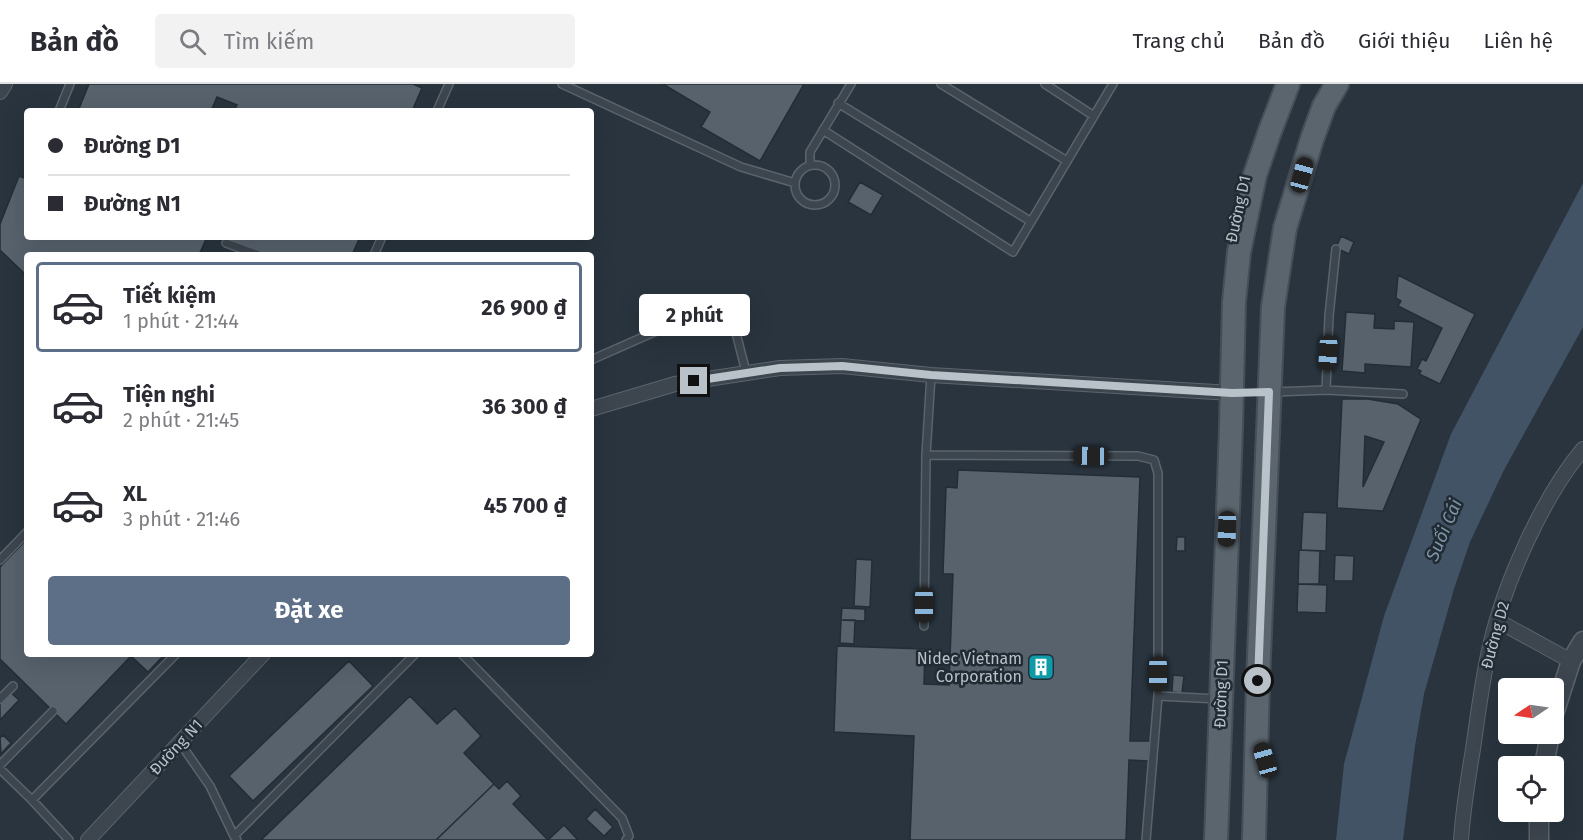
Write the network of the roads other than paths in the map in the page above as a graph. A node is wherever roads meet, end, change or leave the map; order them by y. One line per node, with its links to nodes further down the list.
1 (4, 84): 13 (street)
2 (70, 84): 15 (lane)
3 (449, 84): 16 (lane)
4 (562, 84): 22 (lane)
5 (851, 84): 14 (lane)
6 (941, 84): 20 (lane)
7 (1045, 84): 17 (lane)
8 (1113, 84): 17 (lane)
9 (1278, 84): 27 (main road, Đường D1)
10 (1288, 84): 27 (main road, Đường D1)
11 (1336, 84): 19 (main road)
12 (1347, 84): 19 (main road)
13 (0, 92)
14 (838, 103): 18 (lane); 23 (lane)
15 (60, 108)
16 (438, 108)
17 (1094, 116): 20 (lane)
18 (823, 130): 21 (lane); 23 (lane)
19 (1312, 139): 32 (main road)
20 (1067, 160): 23 (lane)
21 (810, 165): 22 (lane); 22 (lane)
22 (795, 183)
23 (1030, 221)
24 (226, 243): 26 (lane)
25 (1336, 249): 31 (lane)
26 (251, 252)
27 (1234, 338): 33 (main road, Đường D1)
28 (594, 359): 29 (lane)
29 (746, 372): 30 (street); 35 (street)
30 (931, 375): 33 (street); 37 (lane)
31 (1326, 390): 32 (lane); 34 (lane)
32 (1269, 392): 33 (main road); 53 (main road)
33 (1232, 393): 52 (main road, Đường D1)
34 (1403, 394)
35 (594, 408)
36 (1583, 449): 40 (street, Đường D2)
37 (926, 455): 41 (lane); 50 (lane)
38 (24, 535): 39 (lane)
39 (0, 560)
40 (1498, 621): 47 (street); 68 (street, Đường D2)
41 (924, 626)
42 (1583, 640): 47 (street)
43 (173, 657): 58 (lane)
44 (260, 657): 55 (street, Đường N1)
45 (412, 657): 60 (lane)
46 (465, 657): 63 (lane)
47 (1571, 661): 48 (street)
48 (1564, 683)
49 (14, 686): 51 (lane)
50 (1158, 696): 52 (lane); 64 (lane)
51 (0, 699)
52 (1221, 700): 53 (main road); 56 (main road, Đường D1)
53 (1257, 700): 67 (main road)
54 (53, 711): 57 (lane)
55 (180, 742): 60 (lane); 62 (street, Đường N1)
56 (1219, 747): 65 (main road, Đường D1); 66 (main road, Đường D1)
57 (0, 767): 58 (lane)
58 (32, 800): 61 (lane)
59 (1539, 822): 69 (street)
60 (236, 838)
61 (69, 840)
62 (88, 840)
63 (626, 840)
64 (1146, 840)
65 (1206, 840)
66 (1216, 840)
67 (1255, 840)
68 (1461, 840)
69 (1539, 840)

